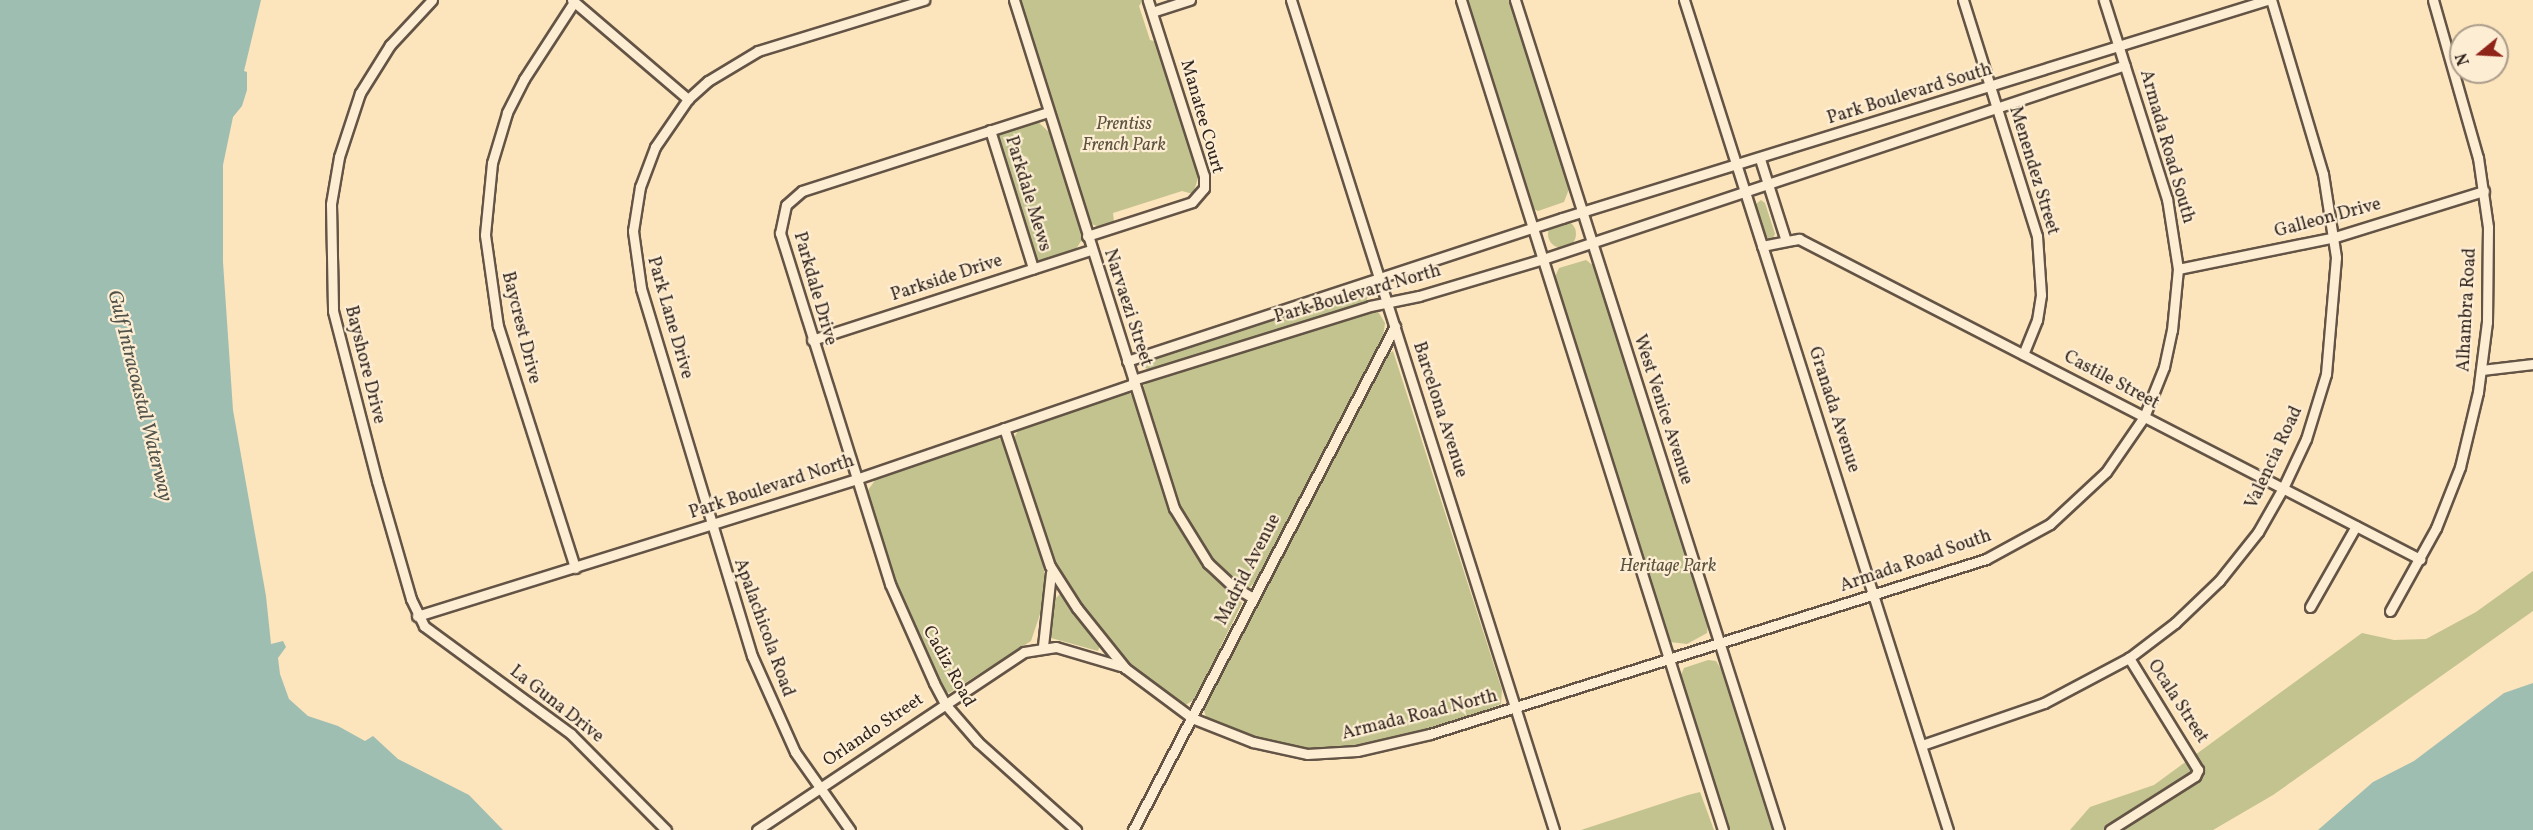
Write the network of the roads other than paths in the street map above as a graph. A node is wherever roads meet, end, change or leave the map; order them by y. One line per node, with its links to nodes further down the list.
1 (432, 0): 62 (street, Bayshore Drive)
2 (924, 0): 19 (street, Park Lane Drive)
3 (1014, 0): 21 (street, Narvaezi Street)
4 (1148, 0): 15 (street, Manatee Court)
5 (1190, 0): 15 (street)
6 (1291, 0): 40 (street, Barcelona Avenue)
7 (1461, 0): 30 (street)
8 (1515, 0): 28 (street, West Venice Avenue)
9 (1684, 0): 24 (street, Granada Avenue)
10 (1963, 0): 18 (street, Menendez Street)
11 (2104, 0): 16 (street, Armada Road South)
12 (2269, 0): 16 (street, Park Boulevard South); 32 (street, Valencia Road)
13 (2433, 0): 26 (street, Alhambra Road)
14 (573, 1): 19 (street); 57 (street, Baycrest Drive)
15 (1152, 12): 31 (street, Manatee Court)
16 (2119, 46): 17 (street, Armada Road South); 18 (street, Park Boulevard South)
17 (2125, 65): 20 (street, Park Boulevard South); 39 (street, Armada Road South)
18 (1990, 88): 20 (street, Menendez Street); 23 (street, Park Boulevard South)
19 (688, 99): 53 (street, Park Lane Drive)
20 (1996, 107): 25 (street, Park Boulevard South); 44 (street, Menendez Street)
21 (1048, 112): 22 (street, Parkdale Drive); 31 (street, Narvaezi Street)
22 (990, 130): 38 (street, Parkdale Mews); 43 (street, Parkdale Drive)
23 (1760, 159): 24 (street, Park Boulevard South); 25 (street)
24 (1736, 164): 27 (street, Granada Avenue); 28 (street, Park Boulevard South)
25 (1767, 182): 27 (street, Park Boulevard South); 33 (street)
26 (2484, 191): 32 (street, Galleon Drive); 47 (street, Alhambra Road)
27 (1745, 192): 34 (street, Park Boulevard South); 35 (street, Granada Avenue)
28 (1582, 212): 29 (street, Park Boulevard South); 34 (street, West Venice Avenue)
29 (1562, 218): 30 (street, Park Boulevard North)
30 (1533, 227): 37 (street); 40 (street, Park Boulevard North)
31 (1087, 236): 36 (street, Narvaezi Street)
32 (2335, 237): 39 (street, Galleon Drive); 52 (street, Valencia Road)
33 (1785, 238): 35 (street); 44 (street, Castile Street)
34 (1592, 243): 37 (street, Park Boulevard North); 63 (street, West Venice Avenue)
35 (1762, 246): 58 (street, Granada Avenue)
36 (1091, 250): 38 (street, Parkside Drive); 45 (street, Narvaezi Street)
37 (1543, 259): 41 (street, Park Boulevard North); 66 (street)
38 (1034, 268): 43 (street, Parkside Drive)
39 (2178, 269): 49 (street, Armada Road South)
40 (1380, 278): 41 (street, Barcelona Avenue); 45 (street, Park Boulevard North)
41 (1388, 302): 42 (street, Barcelona Avenue); 48 (street, Park Boulevard North)
42 (1395, 326): 59 (street, Madrid Avenue); 69 (street, Barcelona Avenue)
43 (812, 340): 51 (street, Parkdale Drive)
44 (2023, 354): 49 (street, Castile Street)
45 (1127, 361): 48 (street, Narvaezi Street)
46 (2533, 364): 47 (street)
47 (2482, 370): 55 (street, Alhambra Road)
48 (1133, 382): 50 (street, Park Boulevard North); 59 (street, Narvaezi Street)
49 (2144, 417): 52 (street, Castile Street); 58 (street, Armada Road South)
50 (1004, 428): 51 (street, Park Boulevard North); 56 (street, Armada Road North)
51 (856, 479): 53 (street, Park Boulevard North); 68 (street, Cadiz Road)
52 (2283, 489): 54 (street, Castile Street); 65 (street, Valencia Road)
53 (715, 524): 57 (street, Park Boulevard North); 72 (street, Apalachicola Road)
54 (2356, 526): 55 (street, Castile Street); 60 (street)
55 (2420, 560): 61 (street, Alhambra Road)
56 (1050, 566): 64 (street); 67 (street, Armada Road North)
57 (575, 568): 62 (street, Park Boulevard North)
58 (1872, 595): 63 (street, Armada Road South); 71 (street, Granada Avenue)
59 (1253, 598): 70 (street, Madrid Avenue)
60 (2310, 606)
61 (2390, 611)
62 (417, 616): 73 (street, La Guna Drive)
63 (1720, 643): 66 (street, Armada Road North); 80 (street, West Venice Avenue)
64 (1043, 646): 67 (street); 68 (street, Orlando Street)
65 (2129, 658): 71 (street, Valencia Road); 82 (street, Ocala Street)
66 (1670, 659): 69 (street, Armada Road North); 79 (street)
67 (1125, 668): 70 (street, Armada Road North)
68 (945, 704): 72 (street, Orlando Street); 76 (street, Cadiz Road)
69 (1516, 709): 70 (street, Armada Road North); 78 (street, Barcelona Avenue)
70 (1192, 718): 77 (street, Madrid Avenue)
71 (1922, 745): 81 (street, Granada Avenue)
72 (819, 789): 74 (street, Orlando Street); 75 (street, Apalachicola Road)
73 (666, 830)
74 (757, 830)
75 (850, 830)
76 (1076, 830)
77 (1133, 830)
78 (1554, 830)
79 (1723, 830)
80 (1779, 830)
81 (1947, 830)
82 (2109, 830)

